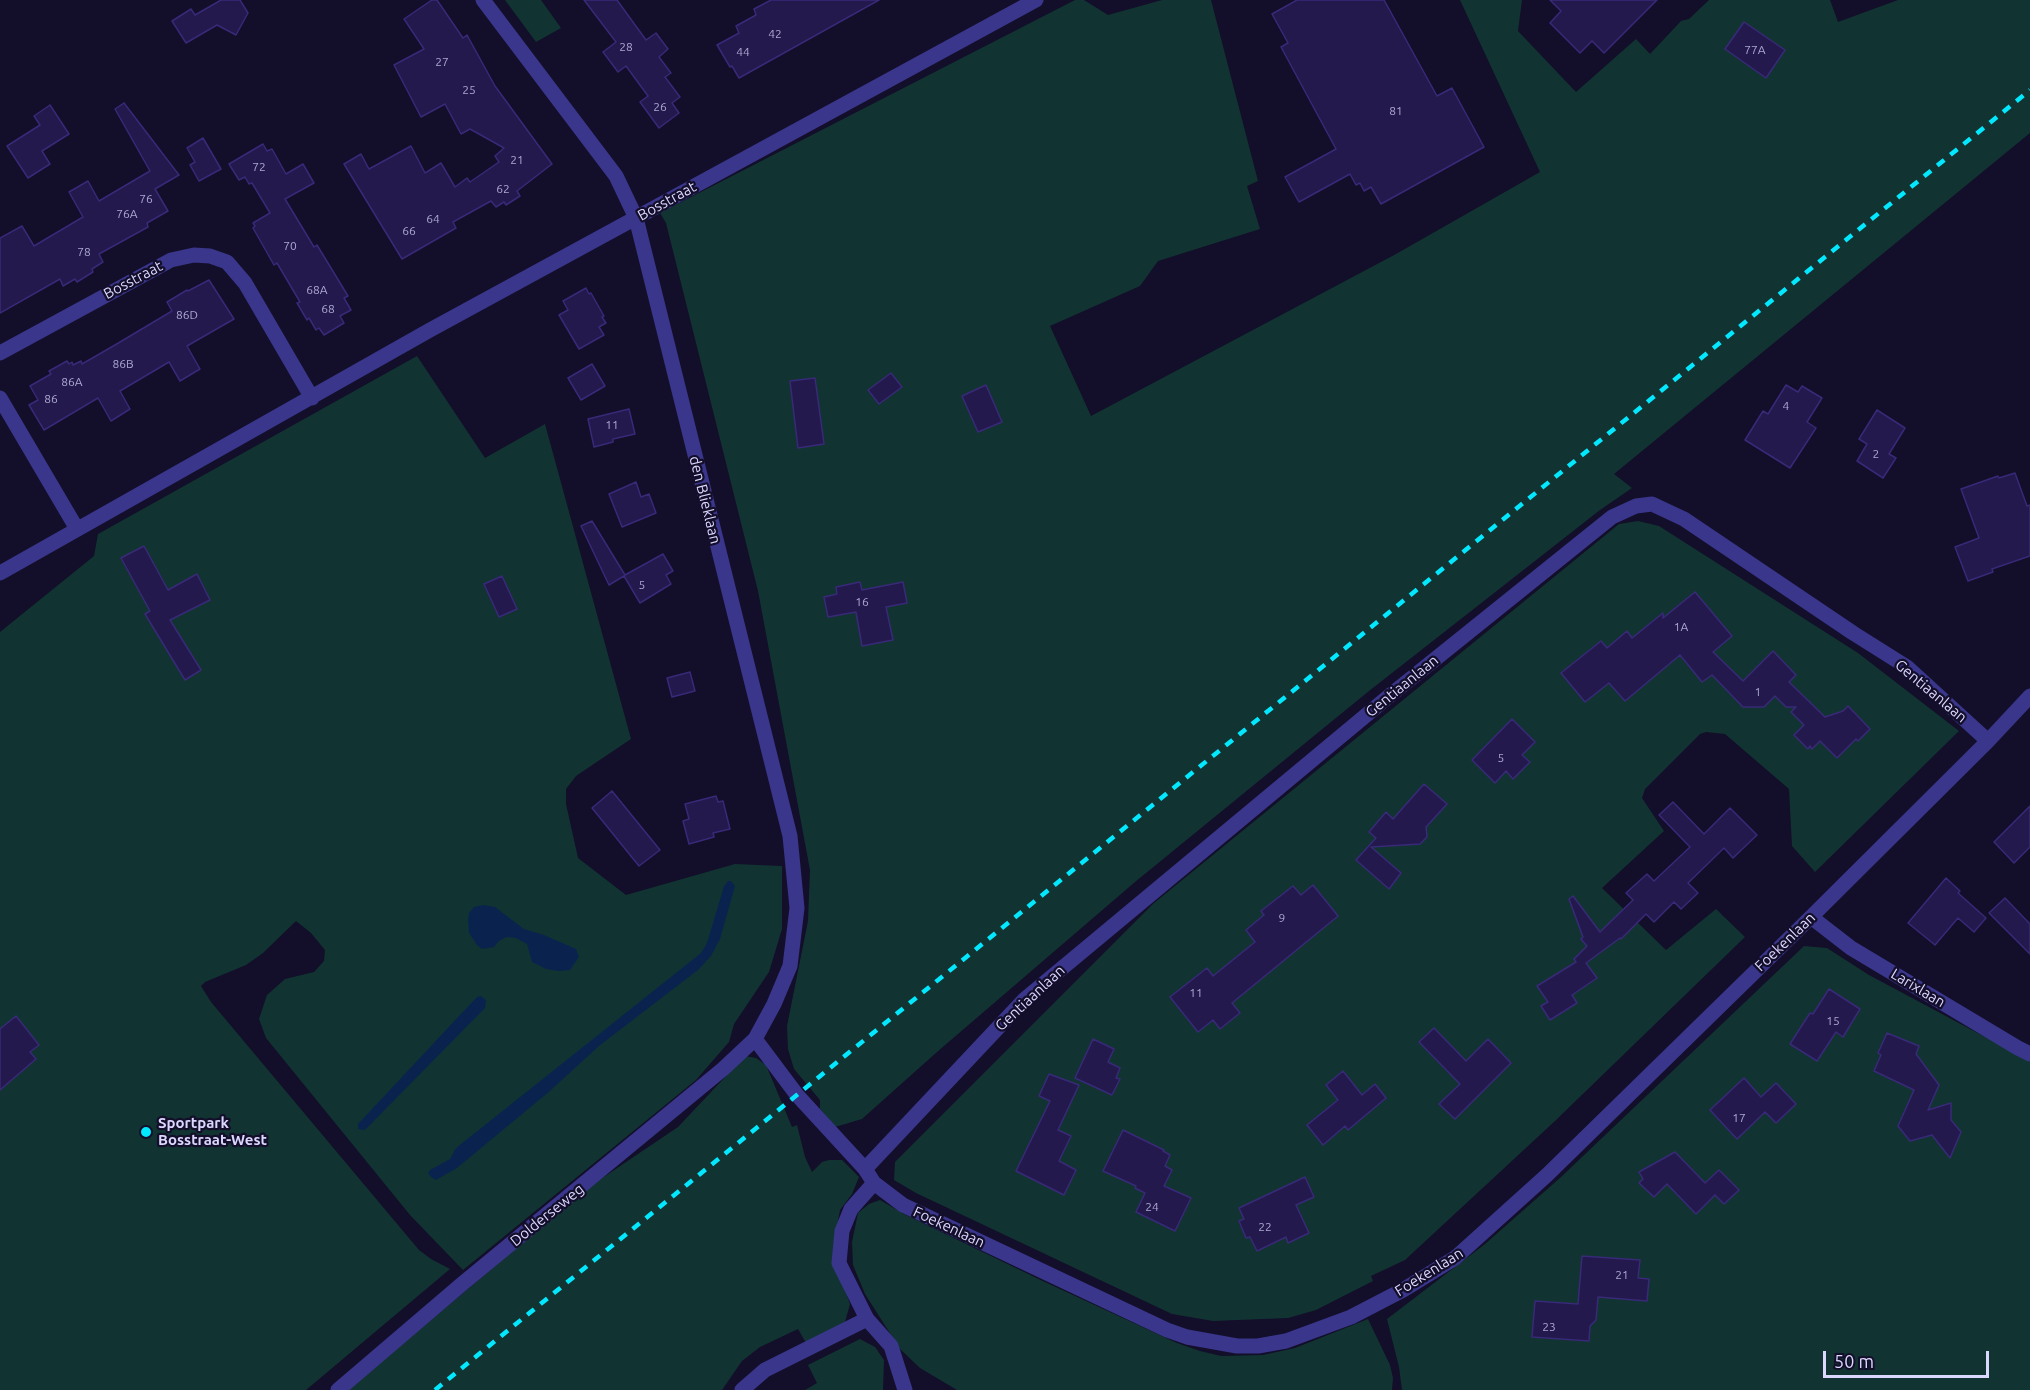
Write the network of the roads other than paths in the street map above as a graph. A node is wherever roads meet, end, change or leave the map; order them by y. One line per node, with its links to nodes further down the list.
1 (483, 0): 3 (street, den Blieklaan)
2 (1027, 6): 3 (street, Bosstraat)
3 (636, 218): 6 (street, Bosstraat); 12 (street, den Blieklaan)
4 (0, 353): 6 (street, Bosstraat)
5 (0, 398): 7 (street)
6 (312, 398): 7 (street, Bosstraat)
7 (77, 529): 8 (street, Bosstraat)
8 (0, 573)
9 (2030, 696): 10 (street, Foekenlaan)
10 (1988, 741): 11 (street, Foekenlaan); 14 (street, Gentiaanlaan)
11 (1811, 917): 13 (street, Larixlaan); 15 (street, Foekenlaan)
12 (755, 1039): 14 (street, Foekenlaan); 17 (street, Dolderseweg)
13 (2030, 1054)
14 (865, 1169): 15 (street, Foekenlaan)
15 (874, 1183): 16 (street)
16 (867, 1319): 18 (street); 19 (street)
17 (338, 1390)
18 (742, 1390)
19 (906, 1390)

